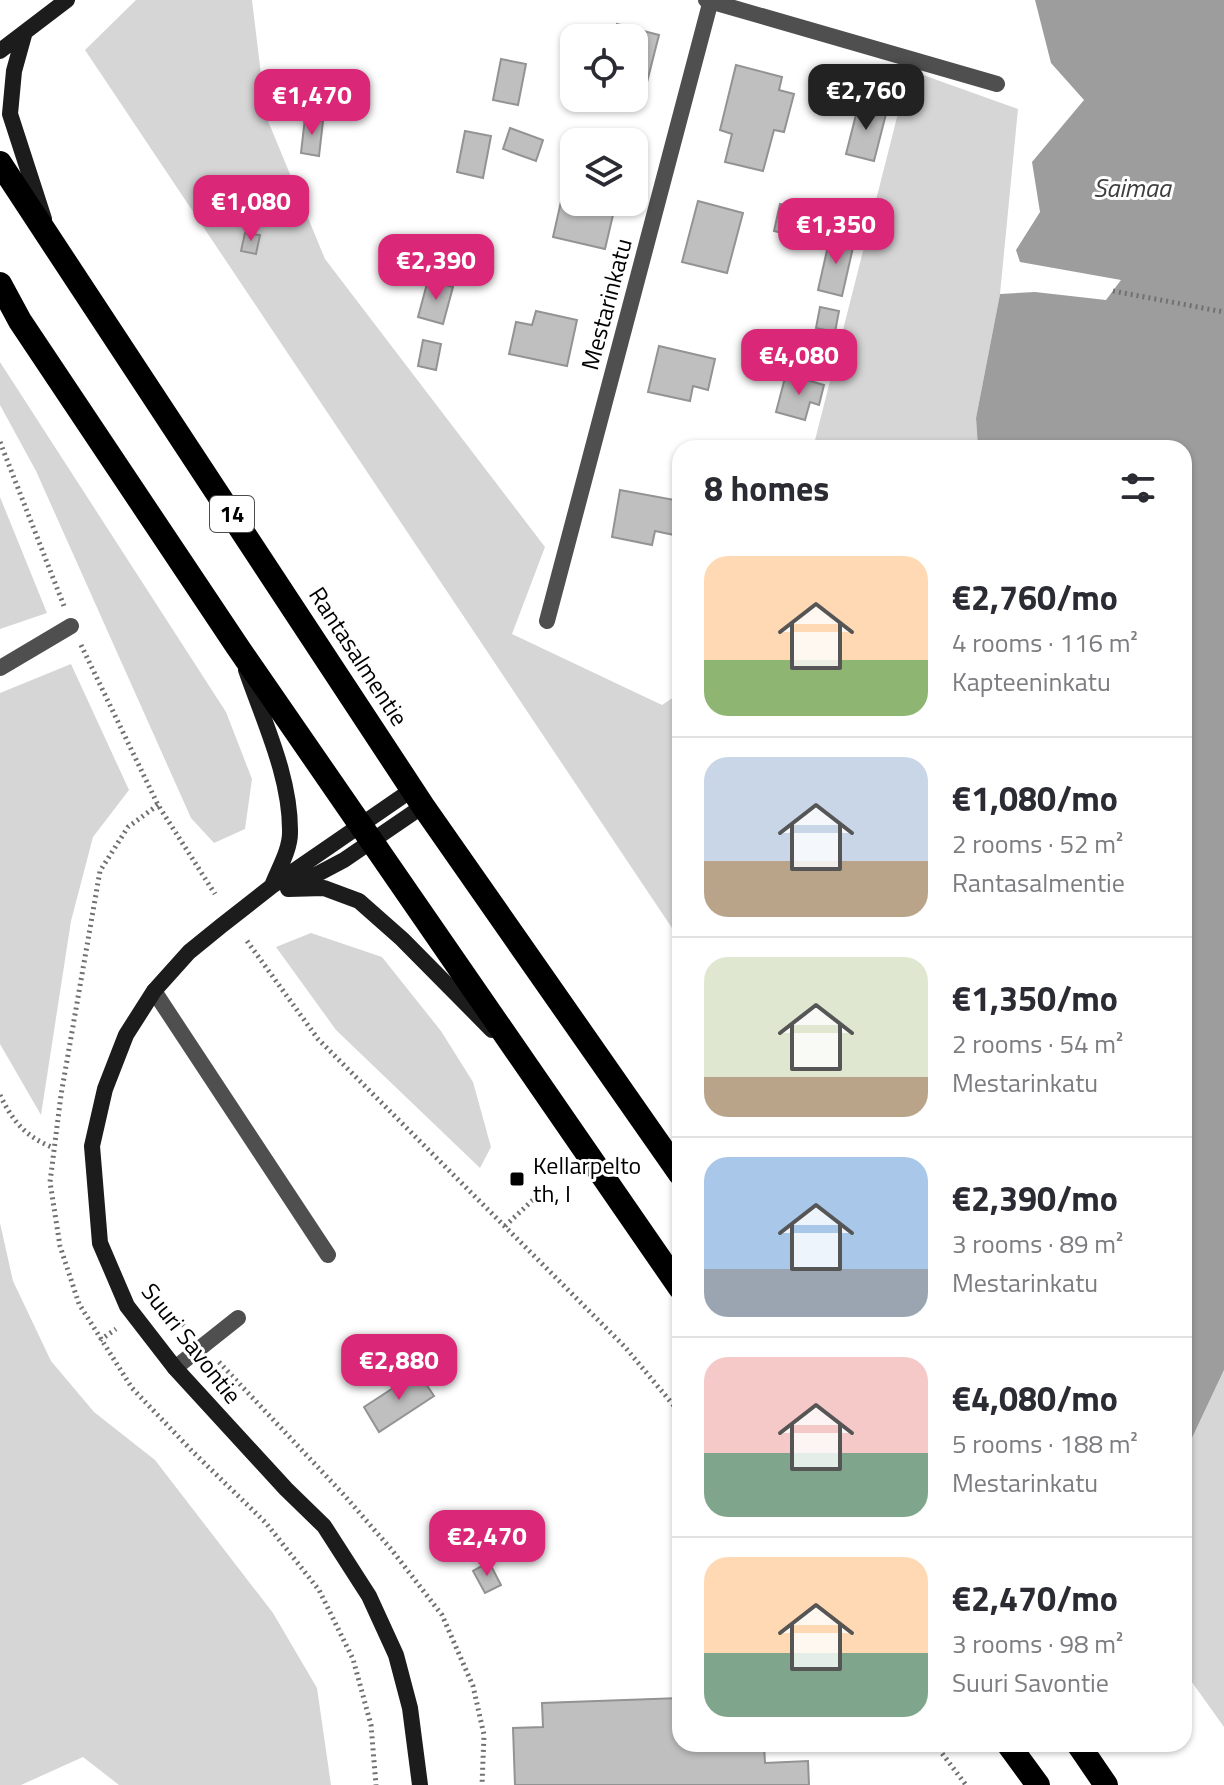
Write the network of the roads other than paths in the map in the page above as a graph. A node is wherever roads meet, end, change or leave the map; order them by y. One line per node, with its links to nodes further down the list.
1 (67, 0): 3 (street)
2 (709, 0): 5 (street); 9 (street, Mestarinkatu)
3 (24, 35): 4 (street); 7 (street)
4 (0, 51)
5 (997, 84)
6 (0, 163): 7 (highway, Rantasalmentie / 14)
7 (51, 240): 13 (highway, Rantasalmentie / 14)
8 (0, 284): 11 (highway)
9 (547, 621)
10 (71, 626): 12 (street)
11 (237, 646): 14 (highway); 15 (street)
12 (0, 668)
13 (418, 798): 14 (street, Suuri Savontie); 18 (highway, Rantasalmentie / 14)
14 (367, 835): 15 (street, Suuri Savontie); 17 (highway)
15 (280, 888): 16 (street, Suuri Savontie); 17 (street, Suuri Savontie)
16 (154, 991): 19 (street); 22 (street, Suuri Savontie)
17 (517, 1054): 20 (highway)
18 (672, 1163)
19 (328, 1255)
20 (672, 1277)
21 (238, 1318): 22 (street)
22 (175, 1368): 25 (street, Suuri Savontie)
23 (1014, 1752): 26 (highway)
24 (1083, 1752): 27 (highway)
25 (420, 1785)
26 (1038, 1785)
27 (1106, 1785)

